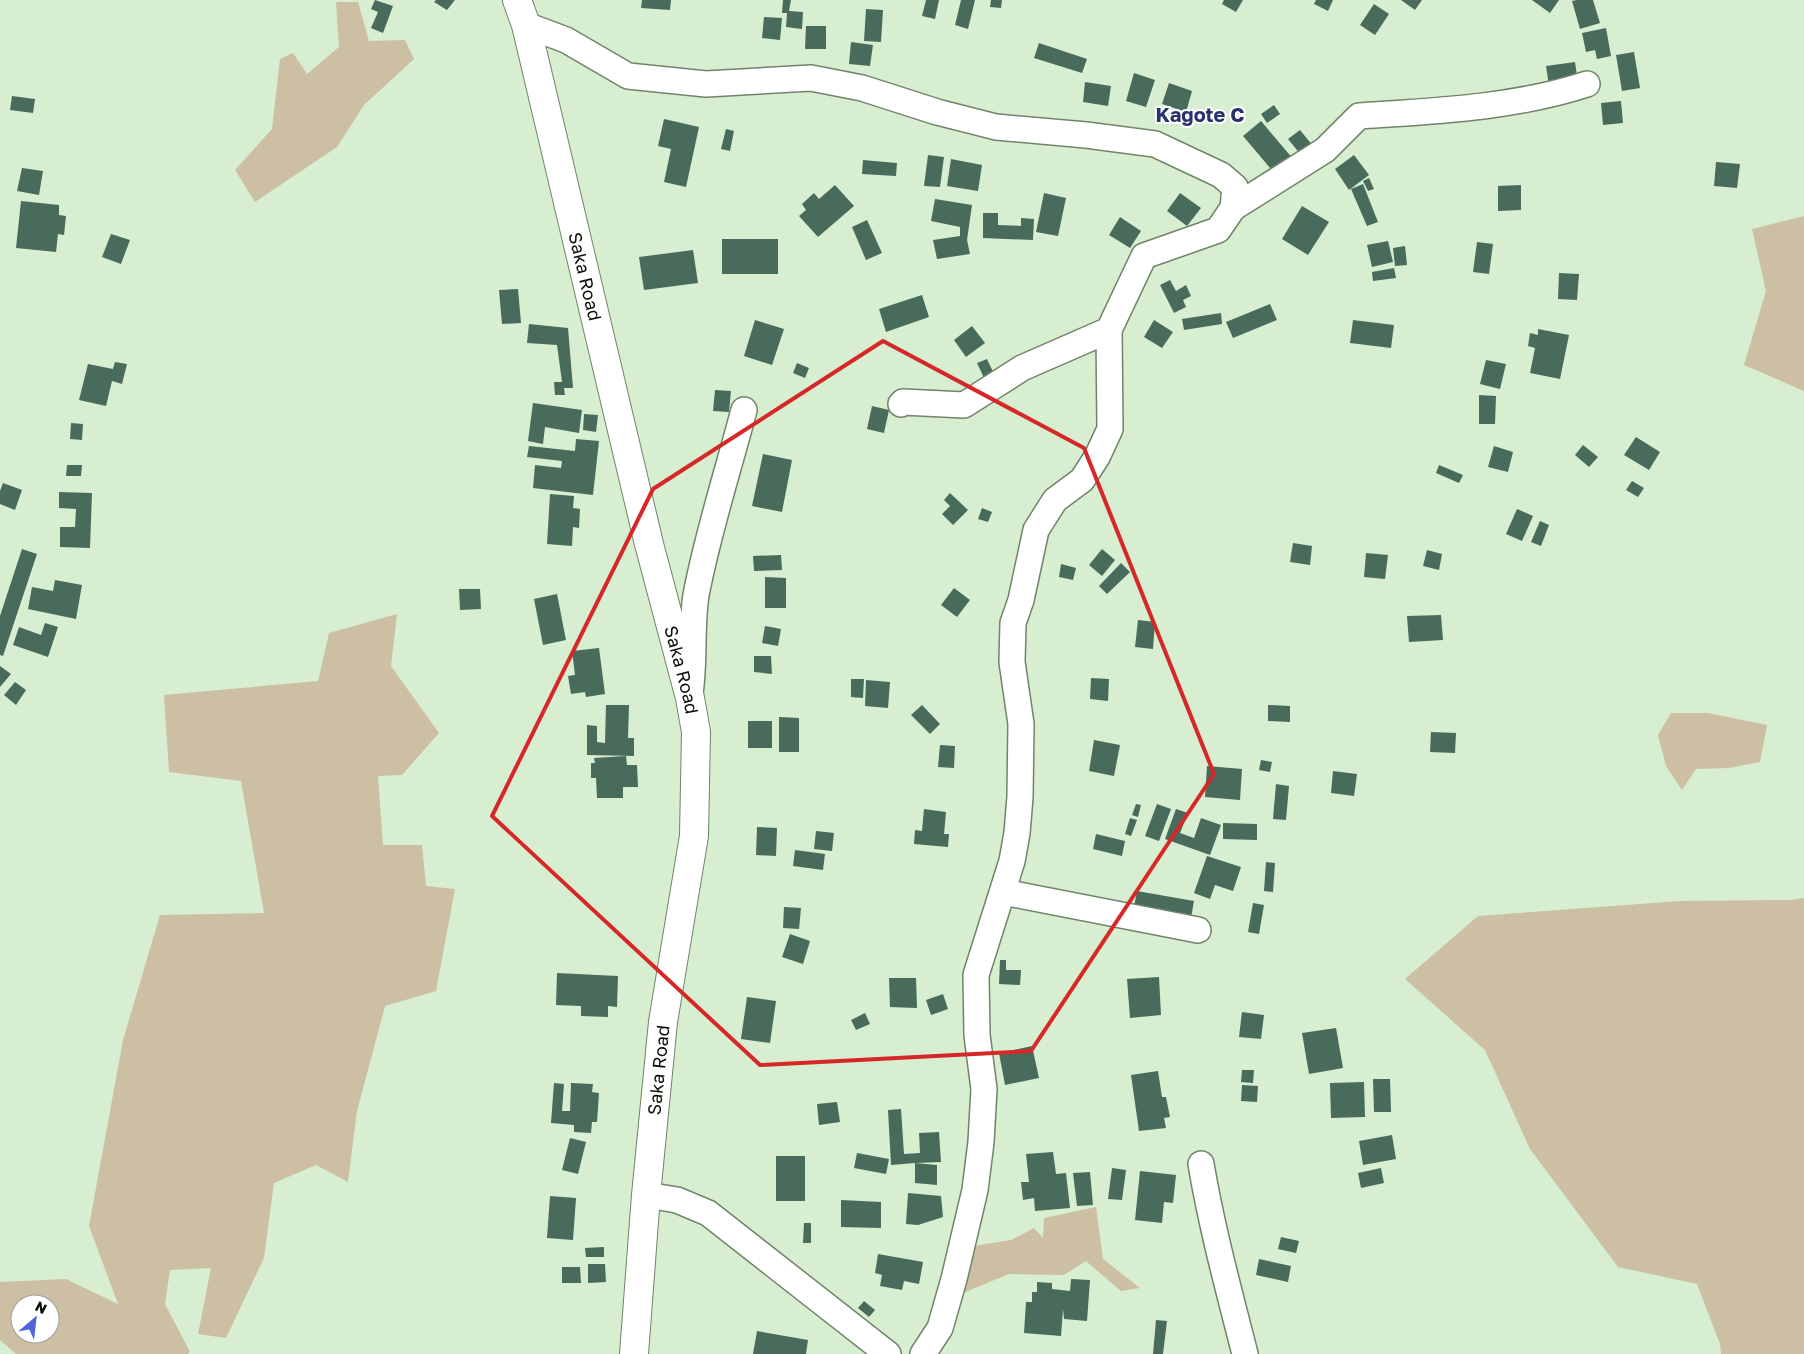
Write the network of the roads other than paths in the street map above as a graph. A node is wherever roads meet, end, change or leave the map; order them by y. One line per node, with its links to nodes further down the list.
1 (518, 0): 2 (main road, Saka Road)
2 (526, 25): 4 (street); 8 (main road, Saka Road)
3 (1587, 84): 4 (street)
4 (1233, 208): 5 (street)
5 (1109, 330): 6 (street); 9 (street)
6 (901, 404)
7 (744, 410): 8 (street)
8 (690, 698): 12 (main road, Saka Road)
9 (1003, 892): 10 (street); 15 (street)
10 (1198, 930)
11 (1202, 1164): 16 (street)
12 (646, 1195): 13 (main road, Saka Road); 14 (street)
13 (634, 1354)
14 (888, 1354)
15 (923, 1354)
16 (1245, 1354)

